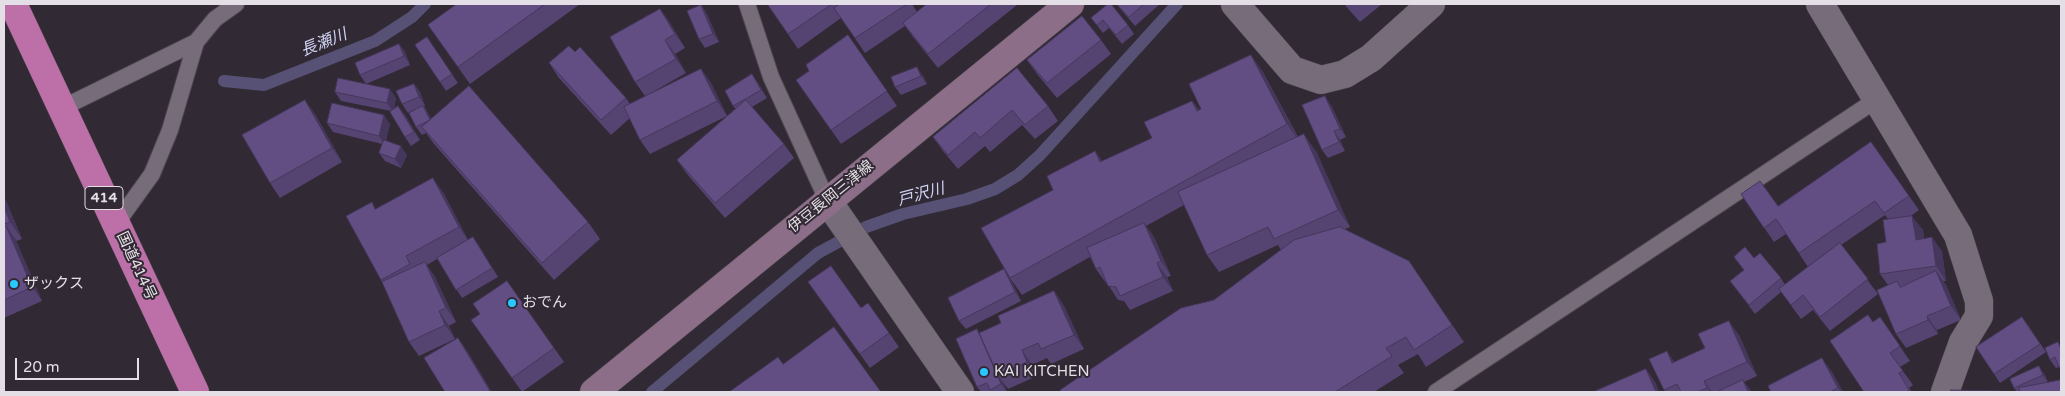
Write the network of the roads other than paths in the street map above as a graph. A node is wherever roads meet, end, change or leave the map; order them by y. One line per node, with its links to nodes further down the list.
1 (13, 4): 10 (highway, 国道414号 / 414)
2 (236, 4): 8 (lane)
3 (747, 4): 11 (lane)
4 (1070, 4): 11 (main road, 伊豆長岡三津線)
5 (1235, 4): 6 (street)
6 (1431, 4)
7 (1820, 4): 9 (street)
8 (196, 42): 10 (lane); 12 (lane)
9 (1879, 98): 16 (lane); 17 (street)
10 (62, 108): 12 (highway, 国道414号 / 414)
11 (827, 200): 14 (main road, 伊豆長岡三津線); 15 (street)
12 (116, 224): 13 (highway, 国道414号 / 414)
13 (195, 392)
14 (594, 392)
15 (960, 392)
16 (1436, 392)
17 (1945, 392)

